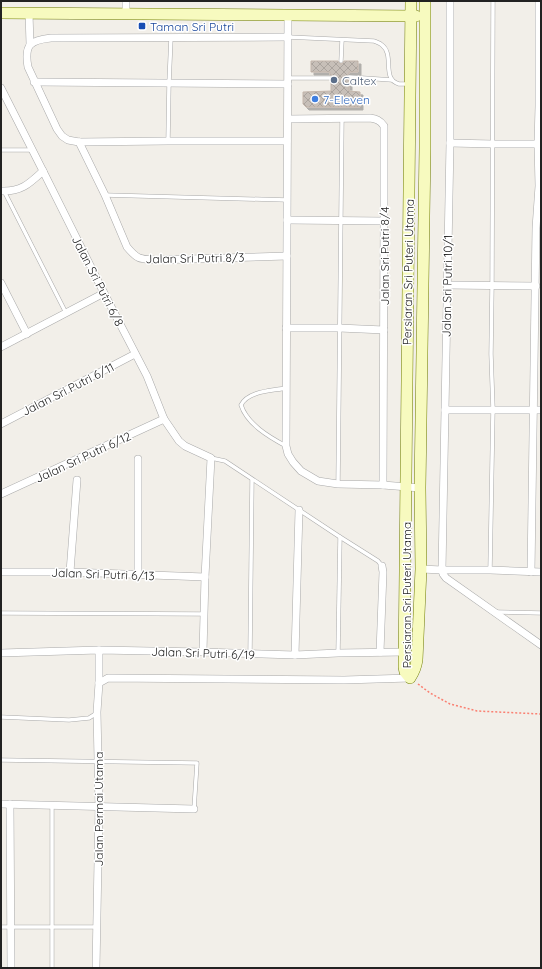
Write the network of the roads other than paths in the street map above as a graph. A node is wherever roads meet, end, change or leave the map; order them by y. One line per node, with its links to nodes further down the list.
1 (126, 1): 10 (street)
2 (411, 1): 12 (street, Persiaran Sri Puteri Utama)
3 (425, 1): 13 (street, Persiaran Sri Puteri Utama)
4 (450, 1): 34 (street, Jalan Sri Putri 10/1)
5 (493, 1): 35 (lane)
6 (539, 1): 9 (street)
7 (1, 13): 8 (street)
8 (29, 13): 10 (street); 17 (street)
9 (540, 13): 18 (street)
10 (126, 14): 11 (street)
11 (288, 15): 12 (street); 14 (street)
12 (410, 16): 13 (street); 26 (street, Persiaran Sri Puteri Utama)
13 (425, 17): 75 (street, Persiaran Sri Puteri Utama)
14 (288, 37): 15 (street); 16 (lane); 23 (street)
15 (171, 38): 17 (street); 25 (lane)
16 (342, 40): 19 (lane); 22 (lane)
17 (30, 44): 24 (street)
18 (540, 55): 28 (street)
19 (341, 61)
20 (330, 78): 23 (lane)
21 (349, 78): 22 (lane)
22 (392, 80): 26 (lane)
23 (288, 81): 25 (street); 30 (street)
24 (34, 82): 25 (street); 33 (street)
25 (169, 83): 31 (lane)
26 (410, 84): 74 (street, Persiaran Sri Puteri Utama)
27 (2, 92): 38 (street, Jalan Sri Putri 6/8)
28 (540, 106): 36 (street)
29 (342, 118): 30 (street, Jalan Sri Putri 8/4); 45 (lane); 46 (street, Jalan Sri Putri 8/4)
30 (288, 119): 32 (street)
31 (168, 141): 32 (street); 33 (street)
32 (287, 141): 43 (street)
33 (79, 142): 42 (street, Jalan Sri Putri 8/3)
34 (450, 143): 35 (street); 50 (street, Jalan Sri Putri 10/1)
35 (493, 144): 36 (street); 51 (lane)
36 (539, 144): 40 (street)
37 (1, 150): 38 (lane)
38 (33, 150): 39 (street, Jalan Sri Putri 6/8)
39 (43, 171): 41 (street); 53 (street, Jalan Sri Putri 6/8)
40 (540, 186): 47 (street)
41 (3, 191): 54 (lane)
42 (105, 195): 43 (lane); 48 (street, Jalan Sri Putri 8/3)
43 (287, 200): 44 (street)
44 (287, 220): 45 (street); 48 (street)
45 (340, 221): 46 (street); 56 (lane)
46 (384, 221): 57 (street, Jalan Sri Putri 8/4)
47 (539, 229): 52 (street)
48 (287, 256): 55 (street)
49 (1, 283): 58 (street)
50 (447, 285): 51 (street); 63 (street, Jalan Sri Putri 10/1)
51 (492, 286): 52 (street); 62 (lane)
52 (536, 286): 64 (street)
53 (104, 293): 54 (street); 60 (street, Jalan Sri Putri 6/8)
54 (66, 313): 58 (street)
55 (286, 328): 56 (street); 61 (street)
56 (339, 328): 57 (street); 72 (lane)
57 (384, 330): 73 (street, Jalan Sri Putri 8/4)
58 (27, 334): 59 (street)
59 (1, 347)
60 (136, 354): 65 (street, Jalan Sri Putri 6/8); 66 (street, Jalan Sri Putri 6/11)
61 (286, 388): 67 (street); 67 (lane)
62 (493, 409): 63 (street); 64 (street); 82 (lane)
63 (445, 410): 81 (street, Jalan Sri Putri 10/1)
64 (538, 410): 85 (street)
65 (164, 419): 68 (street, Jalan Sri Putri 6/8); 76 (street, Jalan Sri Putri 6/12)
66 (1, 424)
67 (286, 446): 72 (street)
68 (211, 458): 71 (lane); 88 (street)
69 (138, 459): 87 (street)
70 (78, 480): 84 (street)
71 (252, 480): 77 (lane); 100 (lane)
72 (338, 484): 73 (street)
73 (383, 485): 74 (street)
74 (406, 487): 75 (street); 98 (street, Persiaran Sri Puteri Utama)
75 (420, 488): 80 (street, Persiaran Sri Puteri Utama)
76 (1, 494)
77 (298, 510): 78 (lane); 101 (street)
78 (340, 538): 79 (lane); 99 (lane)
79 (382, 566): 97 (street)
80 (420, 569): 81 (street); 102 (street, Persiaran Sri Puteri Utama)
81 (442, 570): 82 (street); 89 (street)
82 (490, 570): 85 (street)
83 (1, 572): 84 (street, Jalan Sri Putri 6/13)
84 (70, 572): 87 (street, Jalan Sri Putri 6/13)
85 (531, 572): 86 (street)
86 (541, 572)
87 (138, 574): 88 (street, Jalan Sri Putri 6/13)
88 (205, 577): 92 (street)
89 (496, 612): 91 (lane); 93 (street)
90 (1, 613): 92 (lane)
91 (541, 613)
92 (204, 614): 96 (street)
93 (541, 645)
94 (99, 650): 95 (street, Jalan Sri Putri 6/19); 96 (street, Jalan Sri Putri 6/19); 103 (street, Jalan Permai Utama)
95 (1, 652)
96 (203, 652): 100 (street, Jalan Sri Putri 6/19)
97 (380, 652): 98 (street, Jalan Sri Putri 6/19); 99 (street, Jalan Sri Putri 6/19)
98 (404, 652): 102 (street, Persiaran Sri Puteri Utama)
99 (338, 653): 101 (street, Jalan Sri Putri 6/19)
100 (250, 654): 101 (street, Jalan Sri Putri 6/19)
101 (295, 655)
102 (410, 678): 103 (street)
103 (99, 683): 104 (street, Jalan Permai Utama)
104 (98, 712): 105 (lane); 107 (street, Jalan Permai Utama)
105 (1, 717)
106 (1, 760): 107 (lane)
107 (98, 762): 111 (street, Jalan Permai Utama); 112 (lane)
108 (1, 804): 109 (street)
109 (10, 804): 110 (street); 114 (street)
110 (52, 806): 111 (street); 115 (lane)
111 (99, 807): 112 (street); 116 (street, Jalan Permai Utama)
112 (194, 809)
113 (1, 927): 114 (lane)
114 (10, 927): 115 (lane); 117 (street)
115 (52, 927): 116 (lane); 118 (lane)
116 (97, 927): 119 (street, Jalan Permai Utama)
117 (10, 968)
118 (52, 968)
119 (96, 968)

